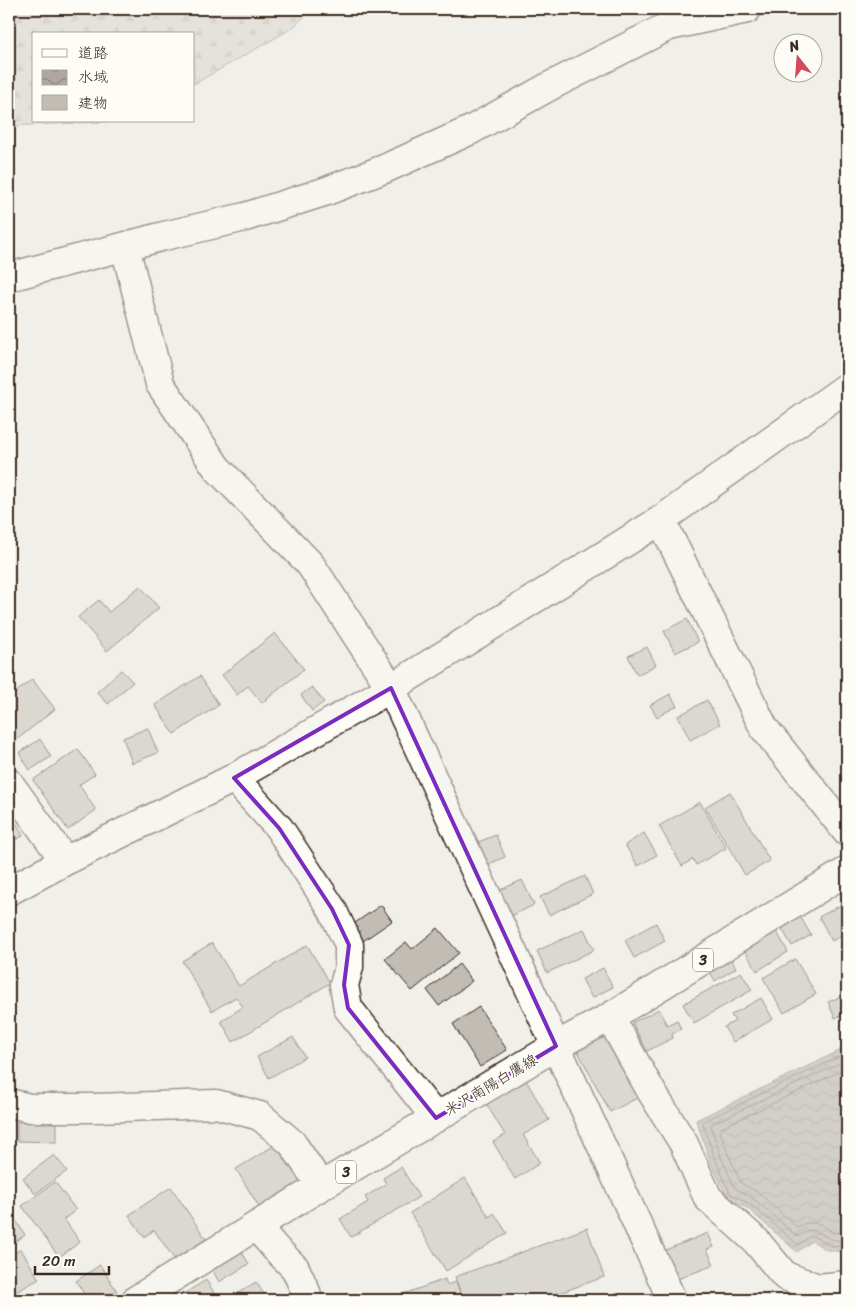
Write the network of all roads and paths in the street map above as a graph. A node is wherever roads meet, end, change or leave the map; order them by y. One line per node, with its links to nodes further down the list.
1 (747, 9): 2 (street)
2 (125, 247): 3 (street); 6 (street)
3 (9, 277)
4 (847, 387): 5 (street)
5 (661, 520): 6 (street); 9 (street)
6 (391, 688): 7 (street); 14 (street)
7 (234, 778): 10 (street); 16 (street)
8 (10, 785): 10 (street)
9 (847, 832)
10 (65, 862): 12 (street)
11 (847, 871): 13 (street, 米沢南陽白鷹線 / 3)
12 (9, 891)
13 (610, 1017): 14 (street, 米沢南陽白鷹線 / 3); 19 (street)
14 (556, 1046): 16 (street, 米沢南陽白鷹線 / 3); 22 (street)
15 (9, 1103): 17 (street)
16 (436, 1118): 17 (street, 米沢南陽白鷹線 / 3)
17 (321, 1186): 18 (street, 米沢南陽白鷹線 / 3)
18 (256, 1226): 20 (street, 米沢南陽白鷹線 / 3); 21 (street)
19 (847, 1285)
20 (136, 1300)
21 (308, 1300)
22 (672, 1300)

